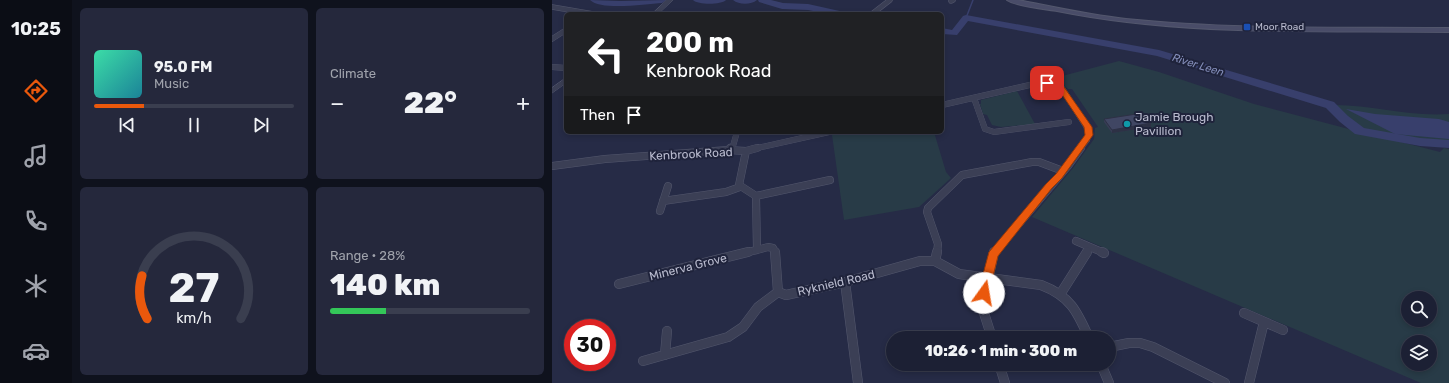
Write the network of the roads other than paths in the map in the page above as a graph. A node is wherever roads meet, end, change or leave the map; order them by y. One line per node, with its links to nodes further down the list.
1 (670, 0): 6 (street)
2 (890, 0): 7 (street)
3 (1010, 0): 8 (main road)
4 (552, 6): 5 (street)
5 (583, 12)
6 (657, 12)
7 (875, 12)
8 (1449, 30)
9 (564, 31): 10 (street)
10 (552, 39)
11 (552, 67): 12 (street)
12 (564, 68)
13 (564, 82): 14 (street)
14 (552, 91)
15 (974, 98): 16 (street); 17 (street); 23 (street)
16 (944, 105)
17 (1069, 122)
18 (736, 134): 20 (street)
19 (820, 134): 21 (street, Kenbrook Road)
20 (728, 150): 21 (street, Kenbrook Road); 22 (street, Kenbrook Road)
21 (746, 151): 26 (street)
22 (552, 166)
23 (1063, 171): 34 (street); 35 (street)
24 (830, 179): 27 (street)
25 (668, 186): 28 (street)
26 (740, 187): 27 (street); 28 (street)
27 (756, 196): 32 (street)
28 (663, 201): 29 (street)
29 (660, 211)
30 (1076, 242): 31 (street)
31 (1090, 247): 33 (street); 39 (street)
32 (757, 250): 37 (street, Minerva Grove); 38 (street)
33 (1104, 253)
34 (935, 261): 35 (street); 36 (street, Ryknield Road)
35 (987, 278): 39 (street); 44 (street)
36 (845, 282): 38 (street, Ryknield Road); 51 (street)
37 (619, 284)
38 (778, 292): 47 (street)
39 (1060, 293): 45 (street)
40 (1244, 313): 41 (street)
41 (1264, 322): 42 (street); 55 (street)
42 (1283, 330)
43 (667, 331): 47 (street)
44 (990, 331)
45 (1086, 331)
46 (1116, 346): 54 (street)
47 (665, 355): 48 (street)
48 (643, 361)
49 (1001, 371): 52 (street)
50 (1104, 371): 53 (street)
51 (858, 383)
52 (1004, 383)
53 (1109, 383)
54 (1225, 383)
55 (1249, 383)

